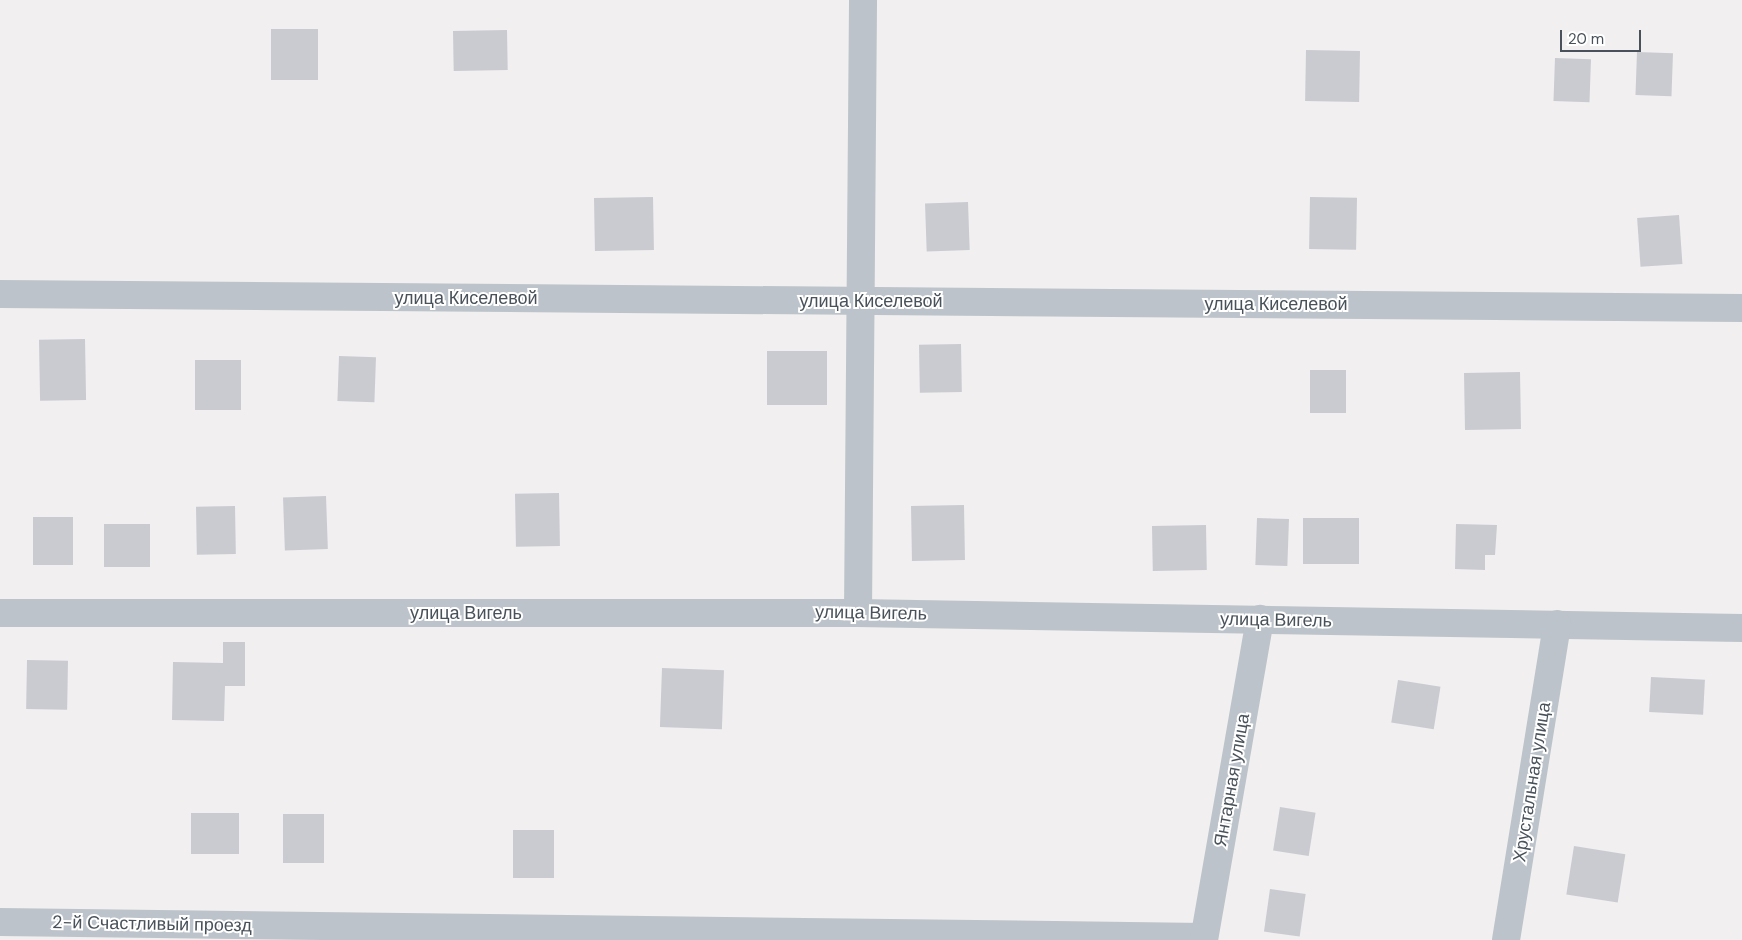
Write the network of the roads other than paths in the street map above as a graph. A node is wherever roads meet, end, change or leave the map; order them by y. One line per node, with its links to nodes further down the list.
1 (863, 0): 3 (street)
2 (0, 294): 3 (street, улица Киселевой)
3 (860, 301): 4 (street, улица Киселевой); 5 (street)
4 (1742, 308)
5 (858, 613): 6 (street, улица Вигель); 7 (street, улица Вигель)
6 (0, 614)
7 (1260, 620): 8 (street, улица Вигель); 11 (street, Янтарная улица)
8 (1557, 624): 9 (street, улица Вигель); 12 (street, Хрустальная улица)
9 (1742, 628)
10 (0, 922): 11 (street, 2-й Счастливый проезд)
11 (1204, 939)
12 (1506, 940)

